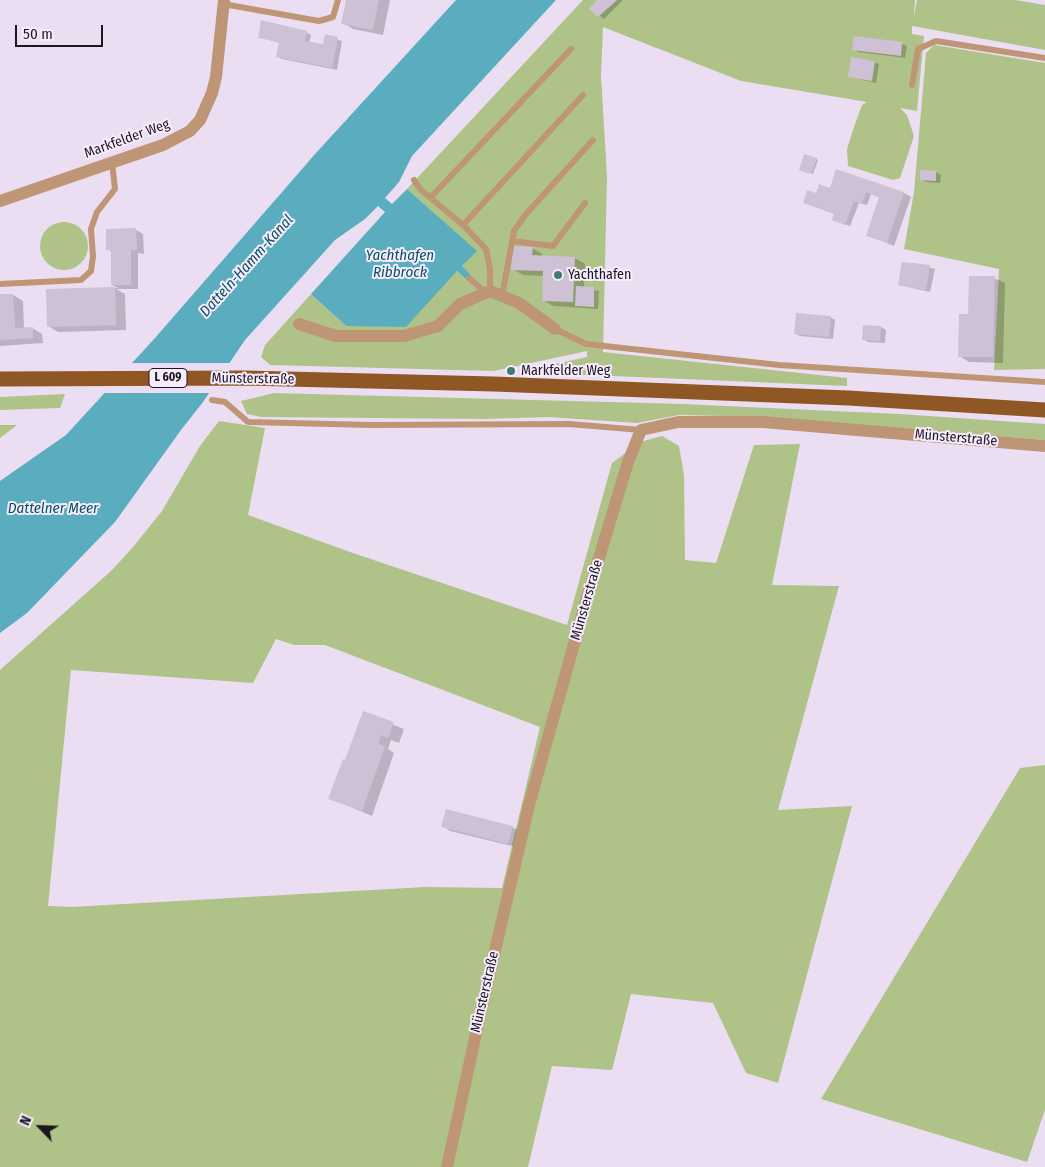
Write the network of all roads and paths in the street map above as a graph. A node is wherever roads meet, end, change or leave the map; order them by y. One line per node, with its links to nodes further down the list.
1 (338, 0): 2 (lane)
2 (224, 2): 8 (street, Markfelder Weg)
3 (571, 49): 10 (lane)
4 (1045, 58): 5 (lane)
5 (912, 84)
6 (583, 95): 13 (lane)
7 (594, 140): 14 (lane)
8 (112, 162): 11 (street, Markfelder Weg); 16 (lane)
9 (414, 180): 10 (lane)
10 (431, 197): 13 (lane)
11 (0, 201)
12 (585, 203): 14 (lane)
13 (463, 225): 17 (lane)
14 (512, 241): 18 (lane)
15 (469, 278): 17 (lane)
16 (0, 284)
17 (488, 292): 18 (street); 19 (street)
18 (502, 296): 20 (street)
19 (299, 324)
20 (555, 330): 22 (lane)
21 (0, 379): 24 (main road, Münsterstraße / L 609)
22 (1045, 382)
23 (212, 400): 25 (lane)
24 (1045, 410)
25 (641, 430): 26 (street, Münsterstraße); 27 (street, Münsterstraße)
26 (1045, 446)
27 (447, 1167)

